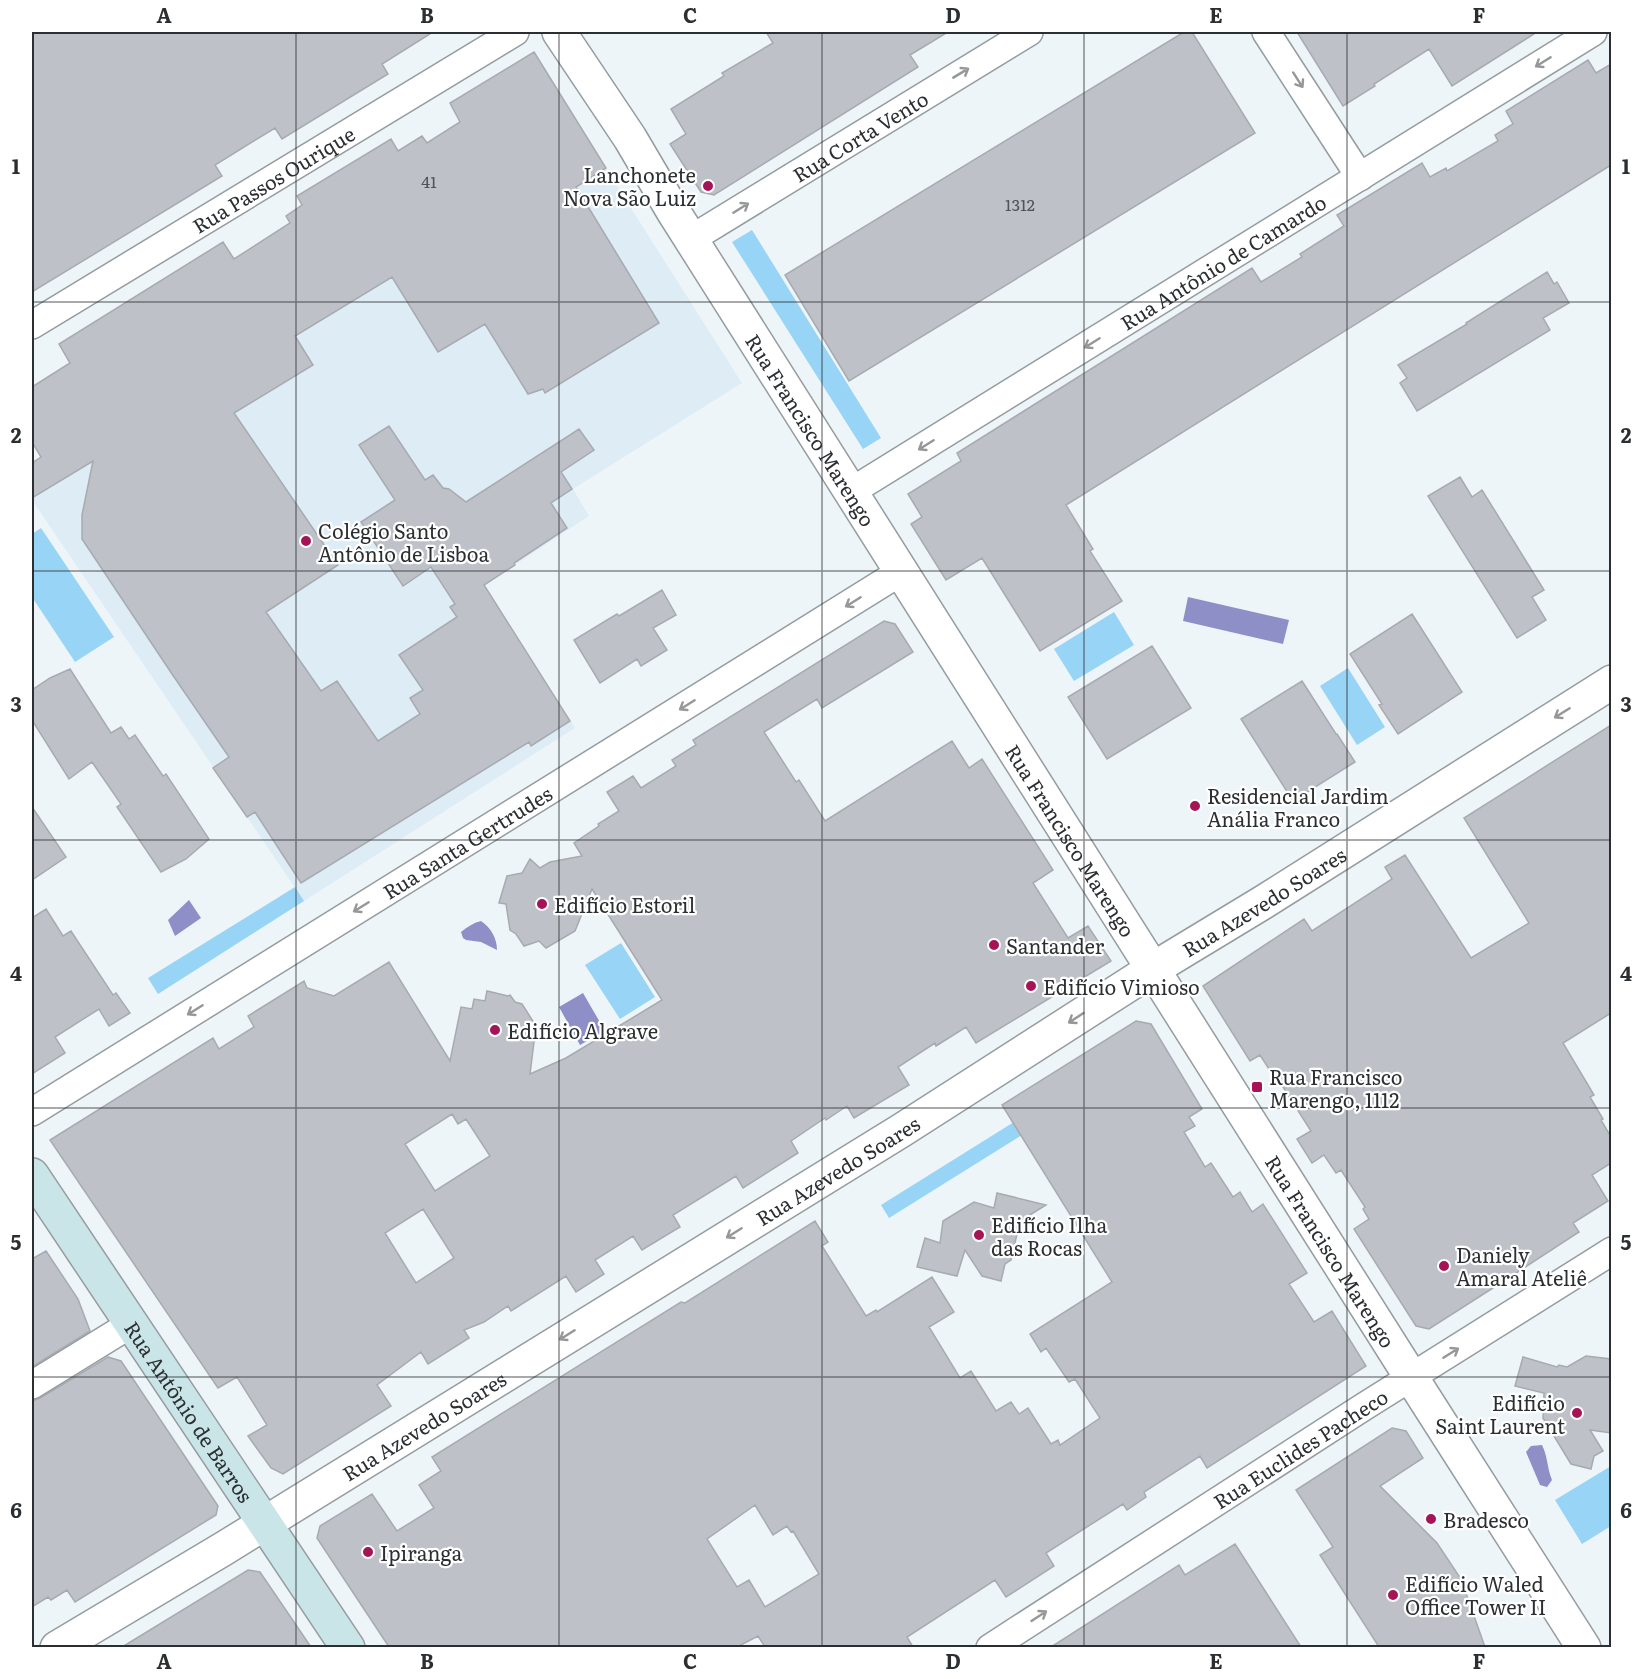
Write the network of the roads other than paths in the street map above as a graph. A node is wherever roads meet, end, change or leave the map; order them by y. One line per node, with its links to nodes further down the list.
1 (515, 32): 8 (street, Rua Passos Ourique)
2 (560, 32): 7 (street, Rua Francisco Marengo)
3 (1029, 32): 7 (street, Rua Corta Vento, one-way to 3)
4 (1266, 32): 6 (street, one-way to 6)
5 (1593, 32): 6 (street, Rua Antônio de Camardo, one-way to 6)
6 (1360, 177): 9 (street, Rua Antônio de Camardo, one-way to 9)
7 (691, 238): 9 (street, Rua Francisco Marengo)
8 (32, 325)
9 (852, 491): 10 (street, Rua Francisco Marengo)
10 (902, 571): 12 (street, Rua Francisco Marengo); 13 (street, Rua Santa Gertrudes, one-way to 13)
11 (1611, 682): 12 (street, Rua Azevedo Soares, one-way to 12)
12 (1153, 969): 17 (street, Rua Francisco Marengo); 19 (street, Rua Azevedo Soares, one-way to 19)
13 (32, 1112)
14 (32, 1175): 16 (main road, Rua Antônio de Barros)
15 (1611, 1251): 17 (street, Rua Euclides Pacheco, one-way to 15)
16 (131, 1324): 18 (street); 19 (main road, Rua Antônio de Barros)
17 (1411, 1377): 22 (street, Rua Euclides Pacheco, one-way to 17); 23 (street, Rua Francisco Marengo)
18 (32, 1385)
19 (264, 1523): 20 (street, Rua Azevedo Soares); 21 (main road, Rua Antônio de Barros)
20 (57, 1647)
21 (348, 1647)
22 (990, 1647)
23 (1584, 1647)

